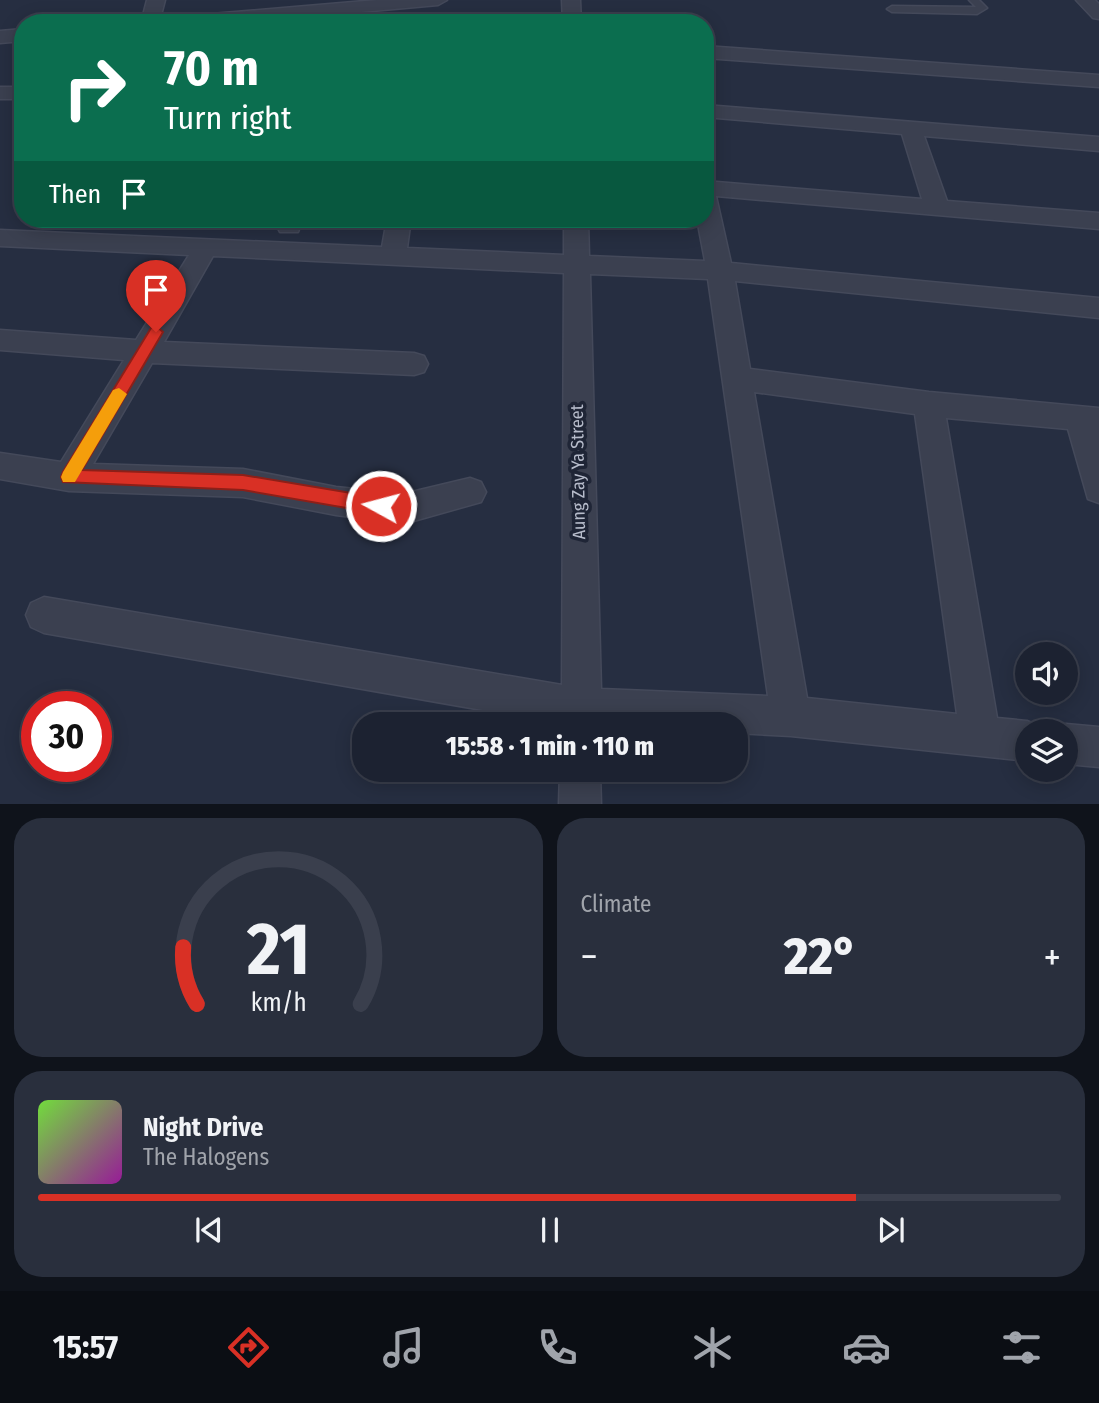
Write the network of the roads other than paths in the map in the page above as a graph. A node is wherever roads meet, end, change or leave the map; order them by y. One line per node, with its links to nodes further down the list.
1 (438, 0): 5 (street)
2 (974, 0): 4 (lane)
3 (1085, 0): 6 (street)
4 (892, 9)
5 (324, 14)
6 (1099, 14)
7 (714, 53): 8 (street)
8 (1099, 81)
9 (714, 112): 10 (street)
10 (910, 126): 11 (street); 13 (street)
11 (1099, 144)
12 (714, 189): 13 (street)
13 (937, 207): 14 (street)
14 (1099, 221)
15 (72, 228): 20 (street)
16 (398, 228): 22 (street)
17 (576, 228): 23 (street, Aung Zay Ya Street)
18 (711, 228): 24 (street)
19 (0, 238): 20 (street)
20 (60, 242): 21 (street)
21 (205, 249): 22 (street); 27 (street)
22 (393, 256): 23 (street)
23 (574, 265): 24 (street); 38 (street, Aung Zay Ya Street)
24 (720, 271): 25 (street); 29 (street)
25 (1099, 309)
26 (0, 340): 27 (street)
27 (144, 352): 28 (street); 33 (street)
28 (414, 364)
29 (738, 379): 30 (street); 40 (street)
30 (929, 404): 31 (street); 41 (street)
31 (1089, 419): 34 (street)
32 (0, 466): 33 (street)
33 (69, 477): 35 (street)
34 (1099, 489)
35 (470, 492)
36 (44, 615): 37 (street)
37 (561, 712)
38 (582, 712)
39 (748, 716): 40 (street)
40 (791, 716): 41 (street)
41 (979, 737): 42 (street)
42 (1015, 740)
43 (1078, 745): 44 (street)
44 (1099, 747)
45 (580, 782): 46 (street)
46 (580, 804)

